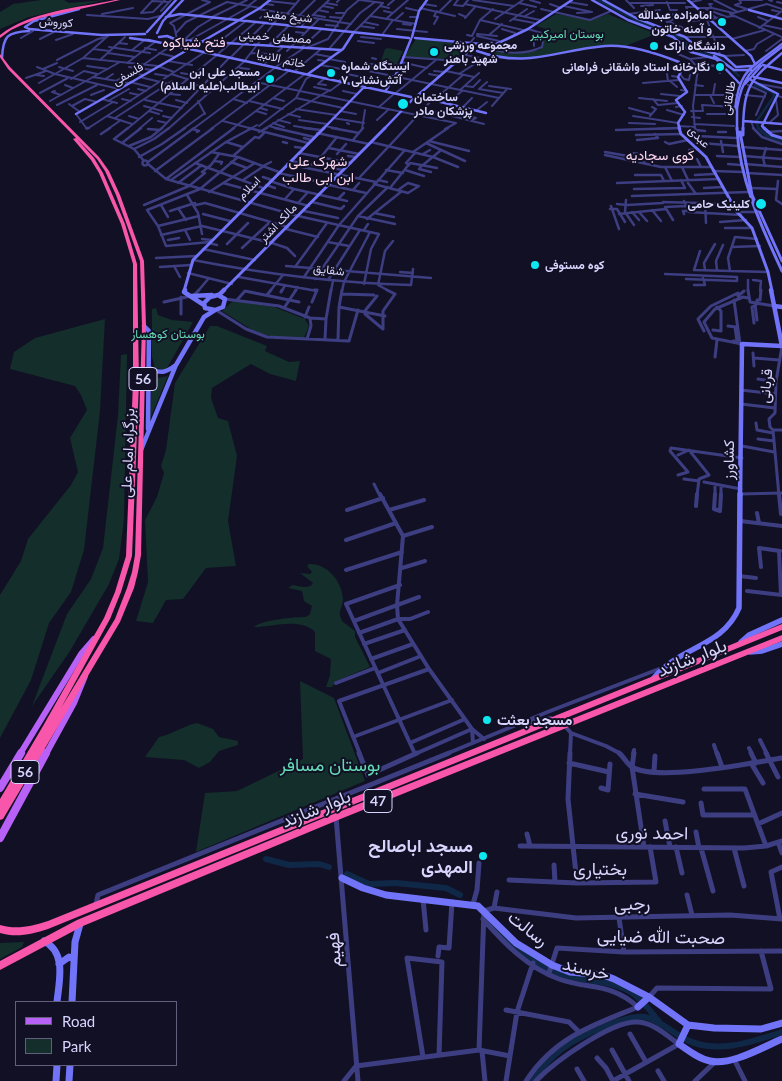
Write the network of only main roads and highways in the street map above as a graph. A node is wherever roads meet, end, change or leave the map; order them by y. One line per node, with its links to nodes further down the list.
1 (109, 0): 3 (highway)
2 (119, 0): 3 (highway)
3 (94, 5): 4 (highway)
4 (86, 7): 5 (highway); 6 (highway)
5 (0, 31)
6 (0, 37)
7 (1, 59): 9 (highway, بزرگراه امام علی / 56); 11 (highway, بزرگراه امام علی / 56)
8 (782, 627): 17 (highway, بلوار شازند / 47)
9 (97, 636): 12 (highway, بزرگراه امام علی / 56); 13 (main road)
10 (782, 638): 18 (highway, بلوار شازند / 47)
11 (86, 675): 12 (highway, بزرگراه امام علی / 56); 16 (main road)
12 (49, 729): 14 (highway, 56); 15 (highway, 56)
13 (0, 788)
14 (0, 806)
15 (0, 816)
16 (0, 838)
17 (1, 930)
18 (0, 966)

